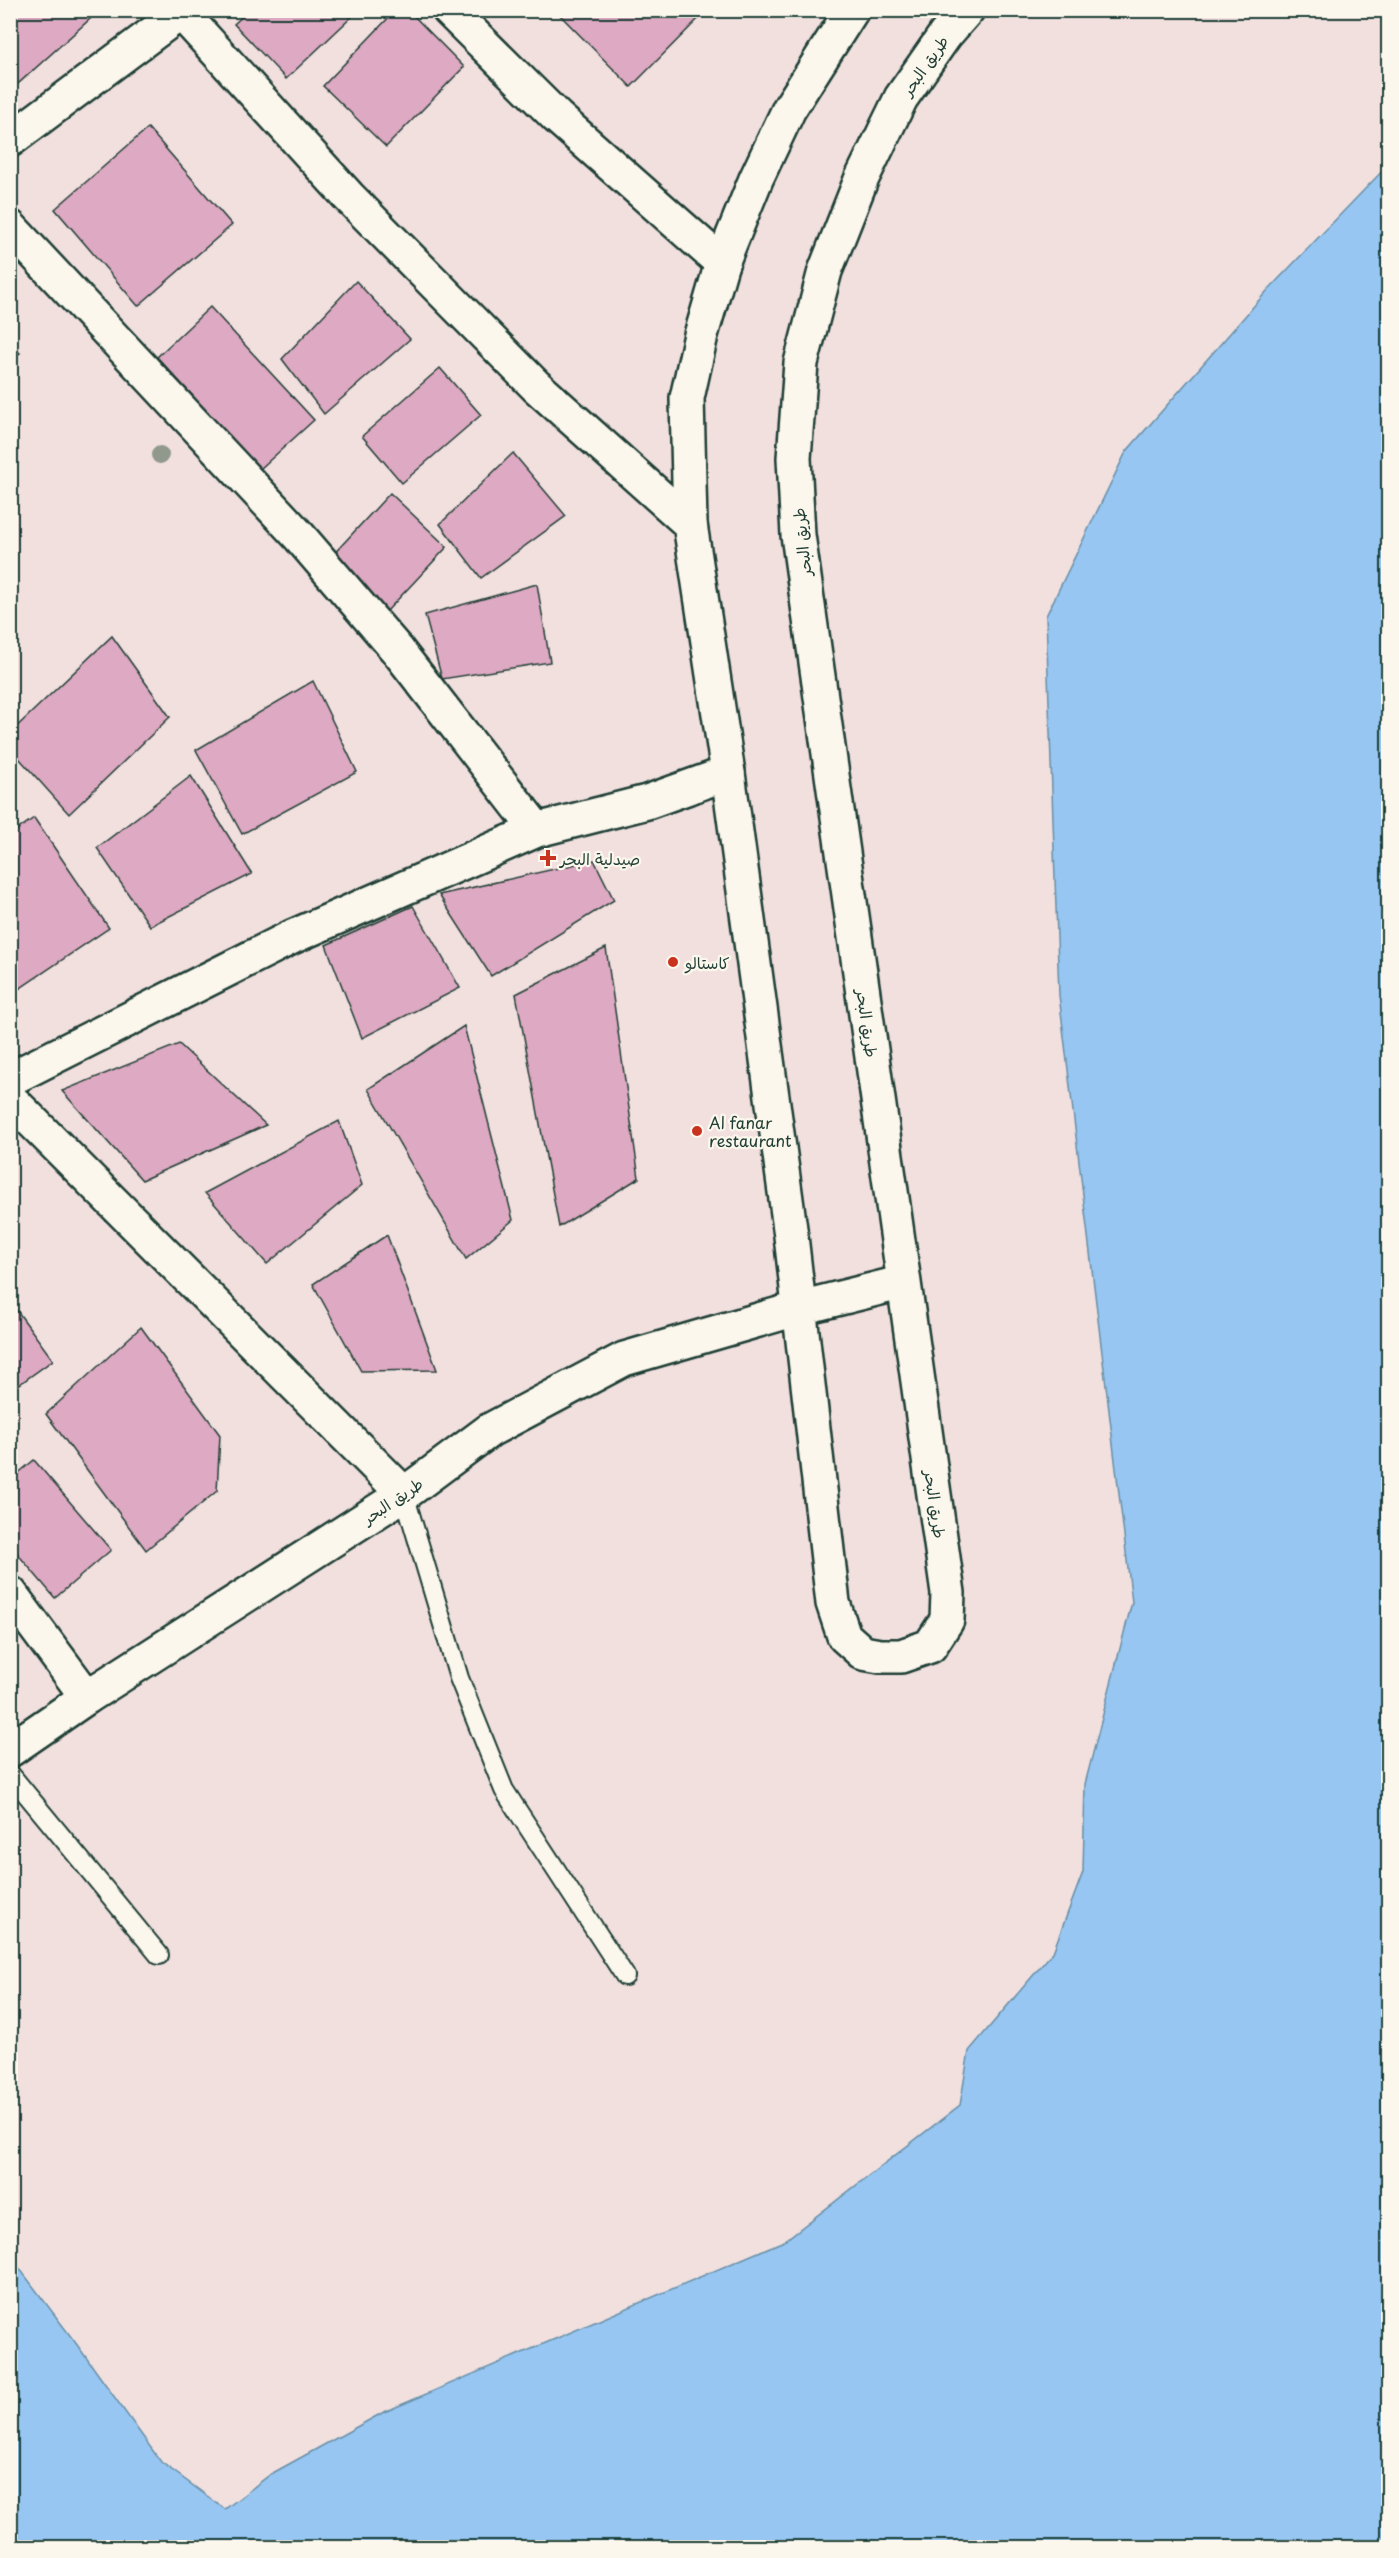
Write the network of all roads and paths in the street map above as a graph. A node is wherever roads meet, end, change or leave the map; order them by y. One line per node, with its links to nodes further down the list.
1 (448, 10): 7 (main road)
2 (852, 10): 7 (main road, طريق البحر)
3 (967, 10): 13 (main road, طريق البحر)
4 (181, 11): 5 (main road); 8 (main road)
5 (10, 140)
6 (10, 227): 10 (main road)
7 (722, 263): 8 (main road, طريق البحر)
8 (690, 524): 9 (main road, طريق البحر)
9 (728, 773): 10 (main road); 14 (main road, طريق البحر)
10 (537, 830): 11 (main road)
11 (10, 1079)
12 (10, 1099): 15 (main road)
13 (904, 1282): 14 (main road); 14 (main road, طريق البحر)
14 (800, 1308): 15 (main road, طريق البحر)
15 (404, 1494): 17 (main road, طريق البحر); 21 (lane)
16 (10, 1593): 17 (main road)
17 (87, 1697): 18 (main road, طريق البحر)
18 (10, 1750)
19 (10, 1774): 20 (lane)
20 (159, 1954)
21 (625, 1976)

